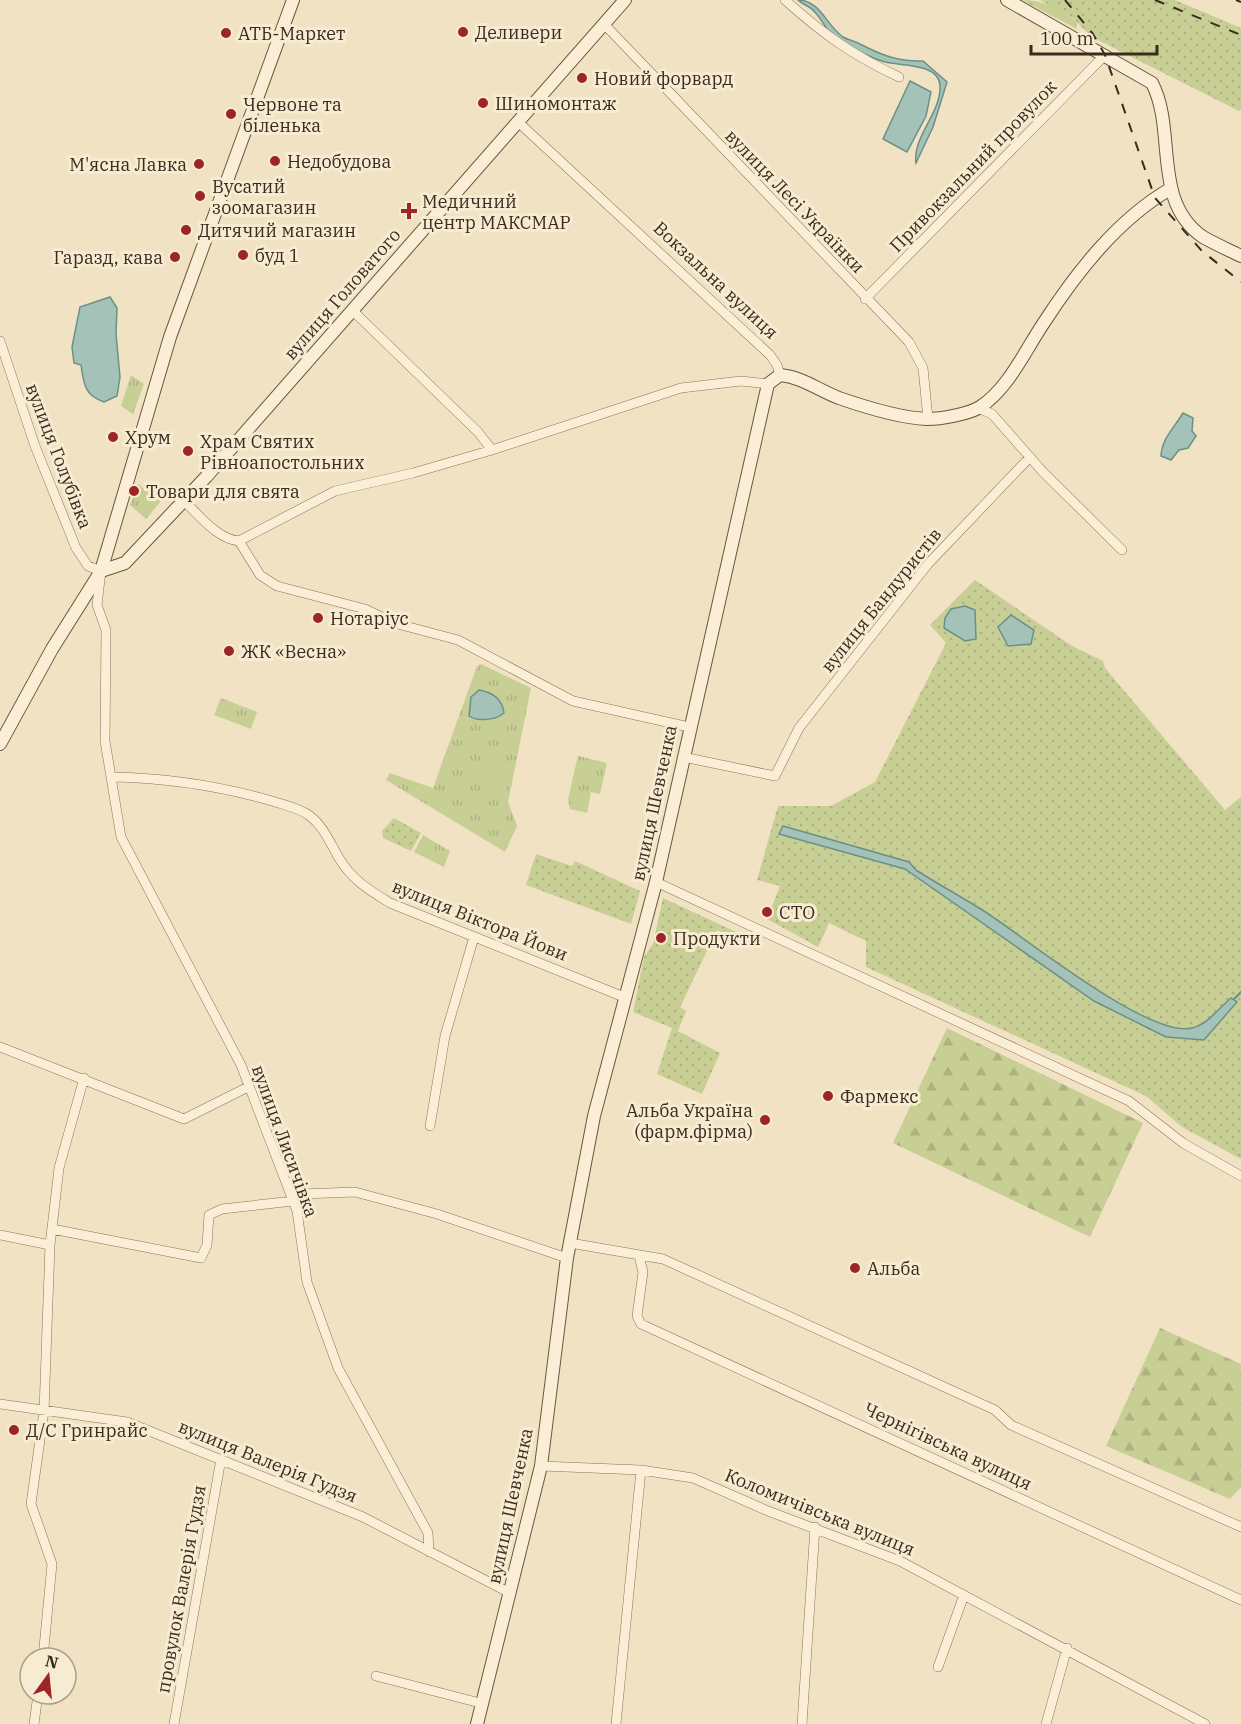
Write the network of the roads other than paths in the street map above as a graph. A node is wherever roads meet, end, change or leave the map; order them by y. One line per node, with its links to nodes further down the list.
1 (293, 0): 23 (main road)
2 (625, 0): 5 (main road, вулиця Головатого)
3 (785, 0): 7 (street)
4 (1007, 0): 6 (main road)
5 (604, 24): 8 (main road, вулиця Головатого); 11 (street, вулиця Лесі Українки)
6 (1105, 55): 9 (main road); 11 (street, Привокзальний провулок)
7 (899, 77)
8 (518, 120): 12 (main road, вулиця Головатого); 14 (street, Вокзальна вулиця)
9 (1170, 189): 10 (main road); 16 (main road)
10 (1241, 256)
11 (866, 299): 17 (street, вулиця Лесі Українки)
12 (353, 311): 18 (street); 20 (main road, вулиця Головатого)
13 (0, 341): 23 (street, вулиця Голубівка)
14 (780, 375): 15 (main road); 17 (main road)
15 (768, 384): 18 (street); 24 (main road, вулиця Шевченка)
16 (978, 408): 17 (main road); 19 (street)
17 (928, 419)
18 (492, 450): 21 (street)
19 (1030, 457): 22 (street); 26 (street, вулиця Бандуристів)
20 (183, 500): 21 (street); 23 (main road, вулиця Головатого)
21 (239, 542): 24 (street)
22 (1122, 550)
23 (101, 571): 25 (main road); 27 (street, вулиця Лисичівка)
24 (689, 727): 26 (main road, вулиця Шевченка)
25 (0, 744)
26 (683, 757): 28 (main road, вулиця Шевченка)
27 (112, 777): 29 (street, вулиця Віктора Йови); 33 (street, вулиця Лисичівка)
28 (656, 882): 30 (main road, вулиця Шевченка); 35 (street)
29 (474, 937): 30 (street, вулиця Віктора Йови); 34 (street)
30 (624, 997): 39 (main road, вулиця Шевченка)
31 (0, 1047): 32 (street)
32 (84, 1078): 33 (street); 37 (street)
33 (248, 1088): 36 (street, вулиця Лисичівка)
34 (430, 1126)
35 (1241, 1176)
36 (293, 1201): 37 (street); 42 (street); 50 (street, вулиця Лисичівка)
37 (52, 1229): 40 (street)
38 (0, 1235): 40 (street)
39 (570, 1243): 41 (street); 42 (main road, вулиця Шевченка)
40 (50, 1245): 44 (street)
41 (639, 1256): 49 (street); 53 (street, Чернігівська вулиця)
42 (567, 1258): 46 (main road, вулиця Шевченка)
43 (0, 1404): 44 (street, вулиця Валерія Гудзя)
44 (44, 1411): 45 (street, вулиця Валерія Гудзя); 54 (street)
45 (220, 1459): 50 (street, вулиця Валерія Гудзя); 61 (street, провулок Валерія Гудзя)
46 (541, 1466): 47 (street, Коломичівська вулиця); 51 (main road, вулиця Шевченка)
47 (641, 1470): 48 (street, Коломичівська вулиця); 63 (street)
48 (815, 1527): 52 (street, Коломичівська вулиця); 64 (street)
49 (1241, 1527)
50 (429, 1552): 51 (street, вулиця Валерія Гудзя)
51 (510, 1593): 58 (main road, вулиця Шевченка)
52 (964, 1595): 55 (street, Коломичівська вулиця); 56 (street)
53 (1241, 1599)
54 (44, 1646)
55 (1067, 1648): 65 (street); 66 (street, Коломичівська вулиця)
56 (938, 1666)
57 (376, 1676): 58 (street)
58 (480, 1703): 62 (main road, вулиця Шевченка)
59 (36, 1706): 60 (street)
60 (34, 1724)
61 (174, 1724)
62 (477, 1724)
63 (616, 1724)
64 (802, 1724)
65 (1046, 1724)
66 (1205, 1724)

